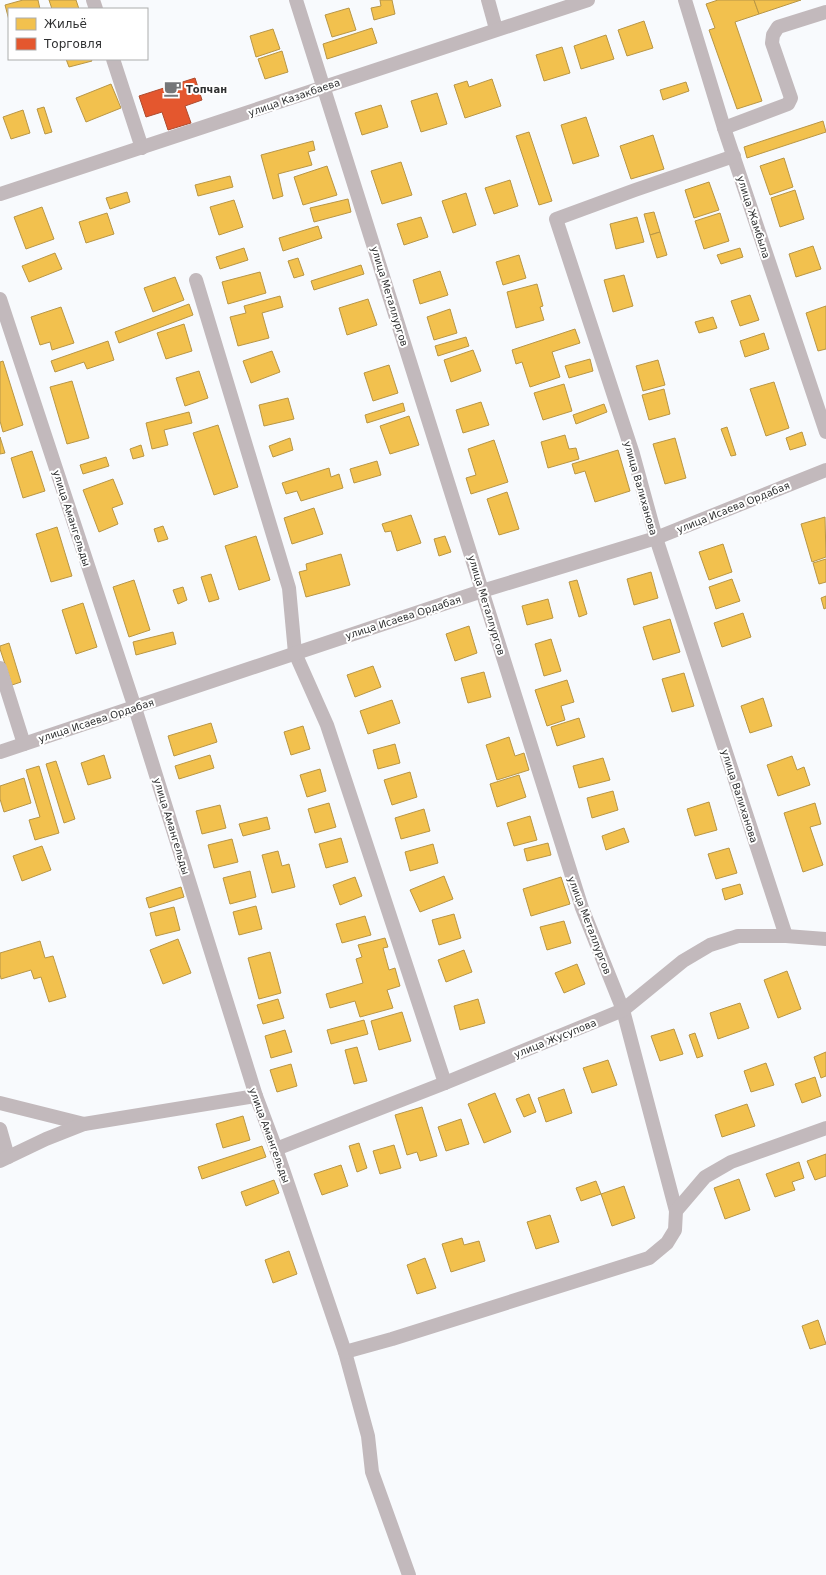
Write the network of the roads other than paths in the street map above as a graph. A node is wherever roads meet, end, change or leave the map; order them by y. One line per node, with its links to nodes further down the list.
1 (296, 0): 8 (street, улица Металлургов)
2 (488, 0): 6 (street)
3 (588, 0): 6 (street, улица Казакбаева)
4 (685, 0): 9 (street, улица Жамбыла)
5 (826, 12): 9 (street)
6 (496, 29): 8 (street, улица Казакбаева)
7 (112, 60): 10 (street)
8 (324, 86): 10 (street, улица Казакбаева); 18 (street, улица Металлургов)
9 (724, 128): 11 (street, улица Жамбыла)
10 (142, 148): 12 (street, улица Казакбаева)
11 (734, 156): 15 (street, улица Жамбыла); 17 (street, улица Валиханова)
12 (0, 194)
13 (196, 280): 19 (street)
14 (0, 300): 21 (street, улица Амангельды)
15 (826, 432)
16 (826, 470): 17 (street, улица Исаева Ордабая)
17 (656, 538): 18 (street, улица Исаева Ордабая); 24 (street, улица Валиханова)
18 (482, 591): 19 (street, улица Исаева Ордабая); 26 (street, улица Металлургов)
19 (295, 653): 21 (street, улица Исаева Ордабая); 27 (street)
20 (0, 668): 22 (street)
21 (134, 708): 22 (street, улица Исаева Ордабая); 28 (street, улица Амангельды)
22 (24, 744): 23 (street, улица Исаева Ордабая)
23 (0, 752)
24 (786, 936): 25 (street, улица Жусупова); 26 (street, улица Жусупова)
25 (826, 939)
26 (623, 1010): 27 (street, улица Жусупова); 35 (street, улица Металлургов)
27 (445, 1083): 33 (street, улица Жусупова)
28 (256, 1096): 30 (street); 33 (street, улица Амангельды)
29 (0, 1103): 30 (street)
30 (84, 1124): 34 (street)
31 (826, 1128): 35 (street)
32 (0, 1129): 34 (street)
33 (276, 1149): 36 (street, улица Амангельды)
34 (4, 1159)
35 (680, 1206): 36 (street, улица Металлургов)
36 (345, 1352): 37 (street, улица Амангельды)
37 (410, 1575)

